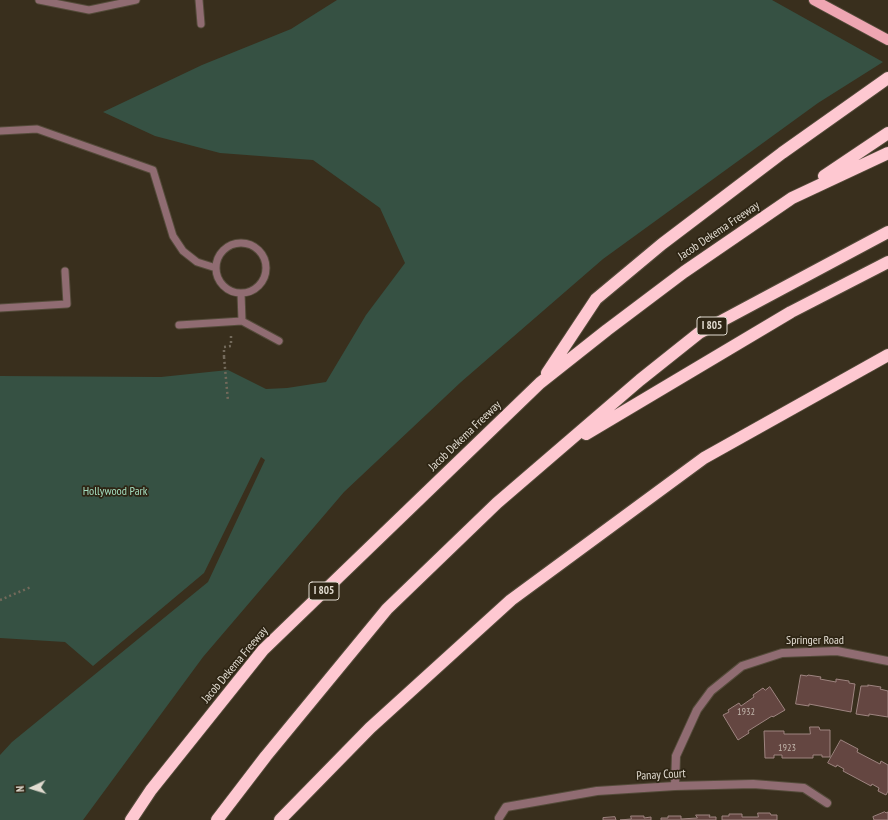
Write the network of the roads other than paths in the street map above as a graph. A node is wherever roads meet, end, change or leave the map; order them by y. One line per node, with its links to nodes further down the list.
1 (39, 0): 2 (lane)
2 (136, 0)
3 (199, 0): 5 (lane)
4 (814, 0): 6 (main road)
5 (201, 24)
6 (888, 40)
7 (888, 78): 22 (highway)
8 (0, 131): 14 (lane)
9 (888, 133): 11 (highway)
10 (888, 153): 11 (highway, Jacob Dekema Freeway / I 805)
11 (792, 198): 22 (highway, Jacob Dekema Freeway / I 805)
12 (888, 232): 23 (highway, I 805)
13 (888, 262): 23 (highway)
14 (216, 268): 16 (lane); 16 (lane)
15 (65, 271): 17 (lane)
16 (241, 293): 18 (lane)
17 (0, 308)
18 (242, 321): 19 (lane); 20 (lane)
19 (179, 325)
20 (279, 341)
21 (888, 355): 30 (highway)
22 (540, 383): 28 (highway, Jacob Dekema Freeway / I 805)
23 (557, 451): 29 (highway, I 805)
24 (888, 661): 25 (street, Springer Road)
25 (675, 786): 26 (street, Panay Court); 27 (street, Panay Court)
26 (827, 803)
27 (499, 818)
28 (131, 820)
29 (217, 820)
30 (280, 820)

